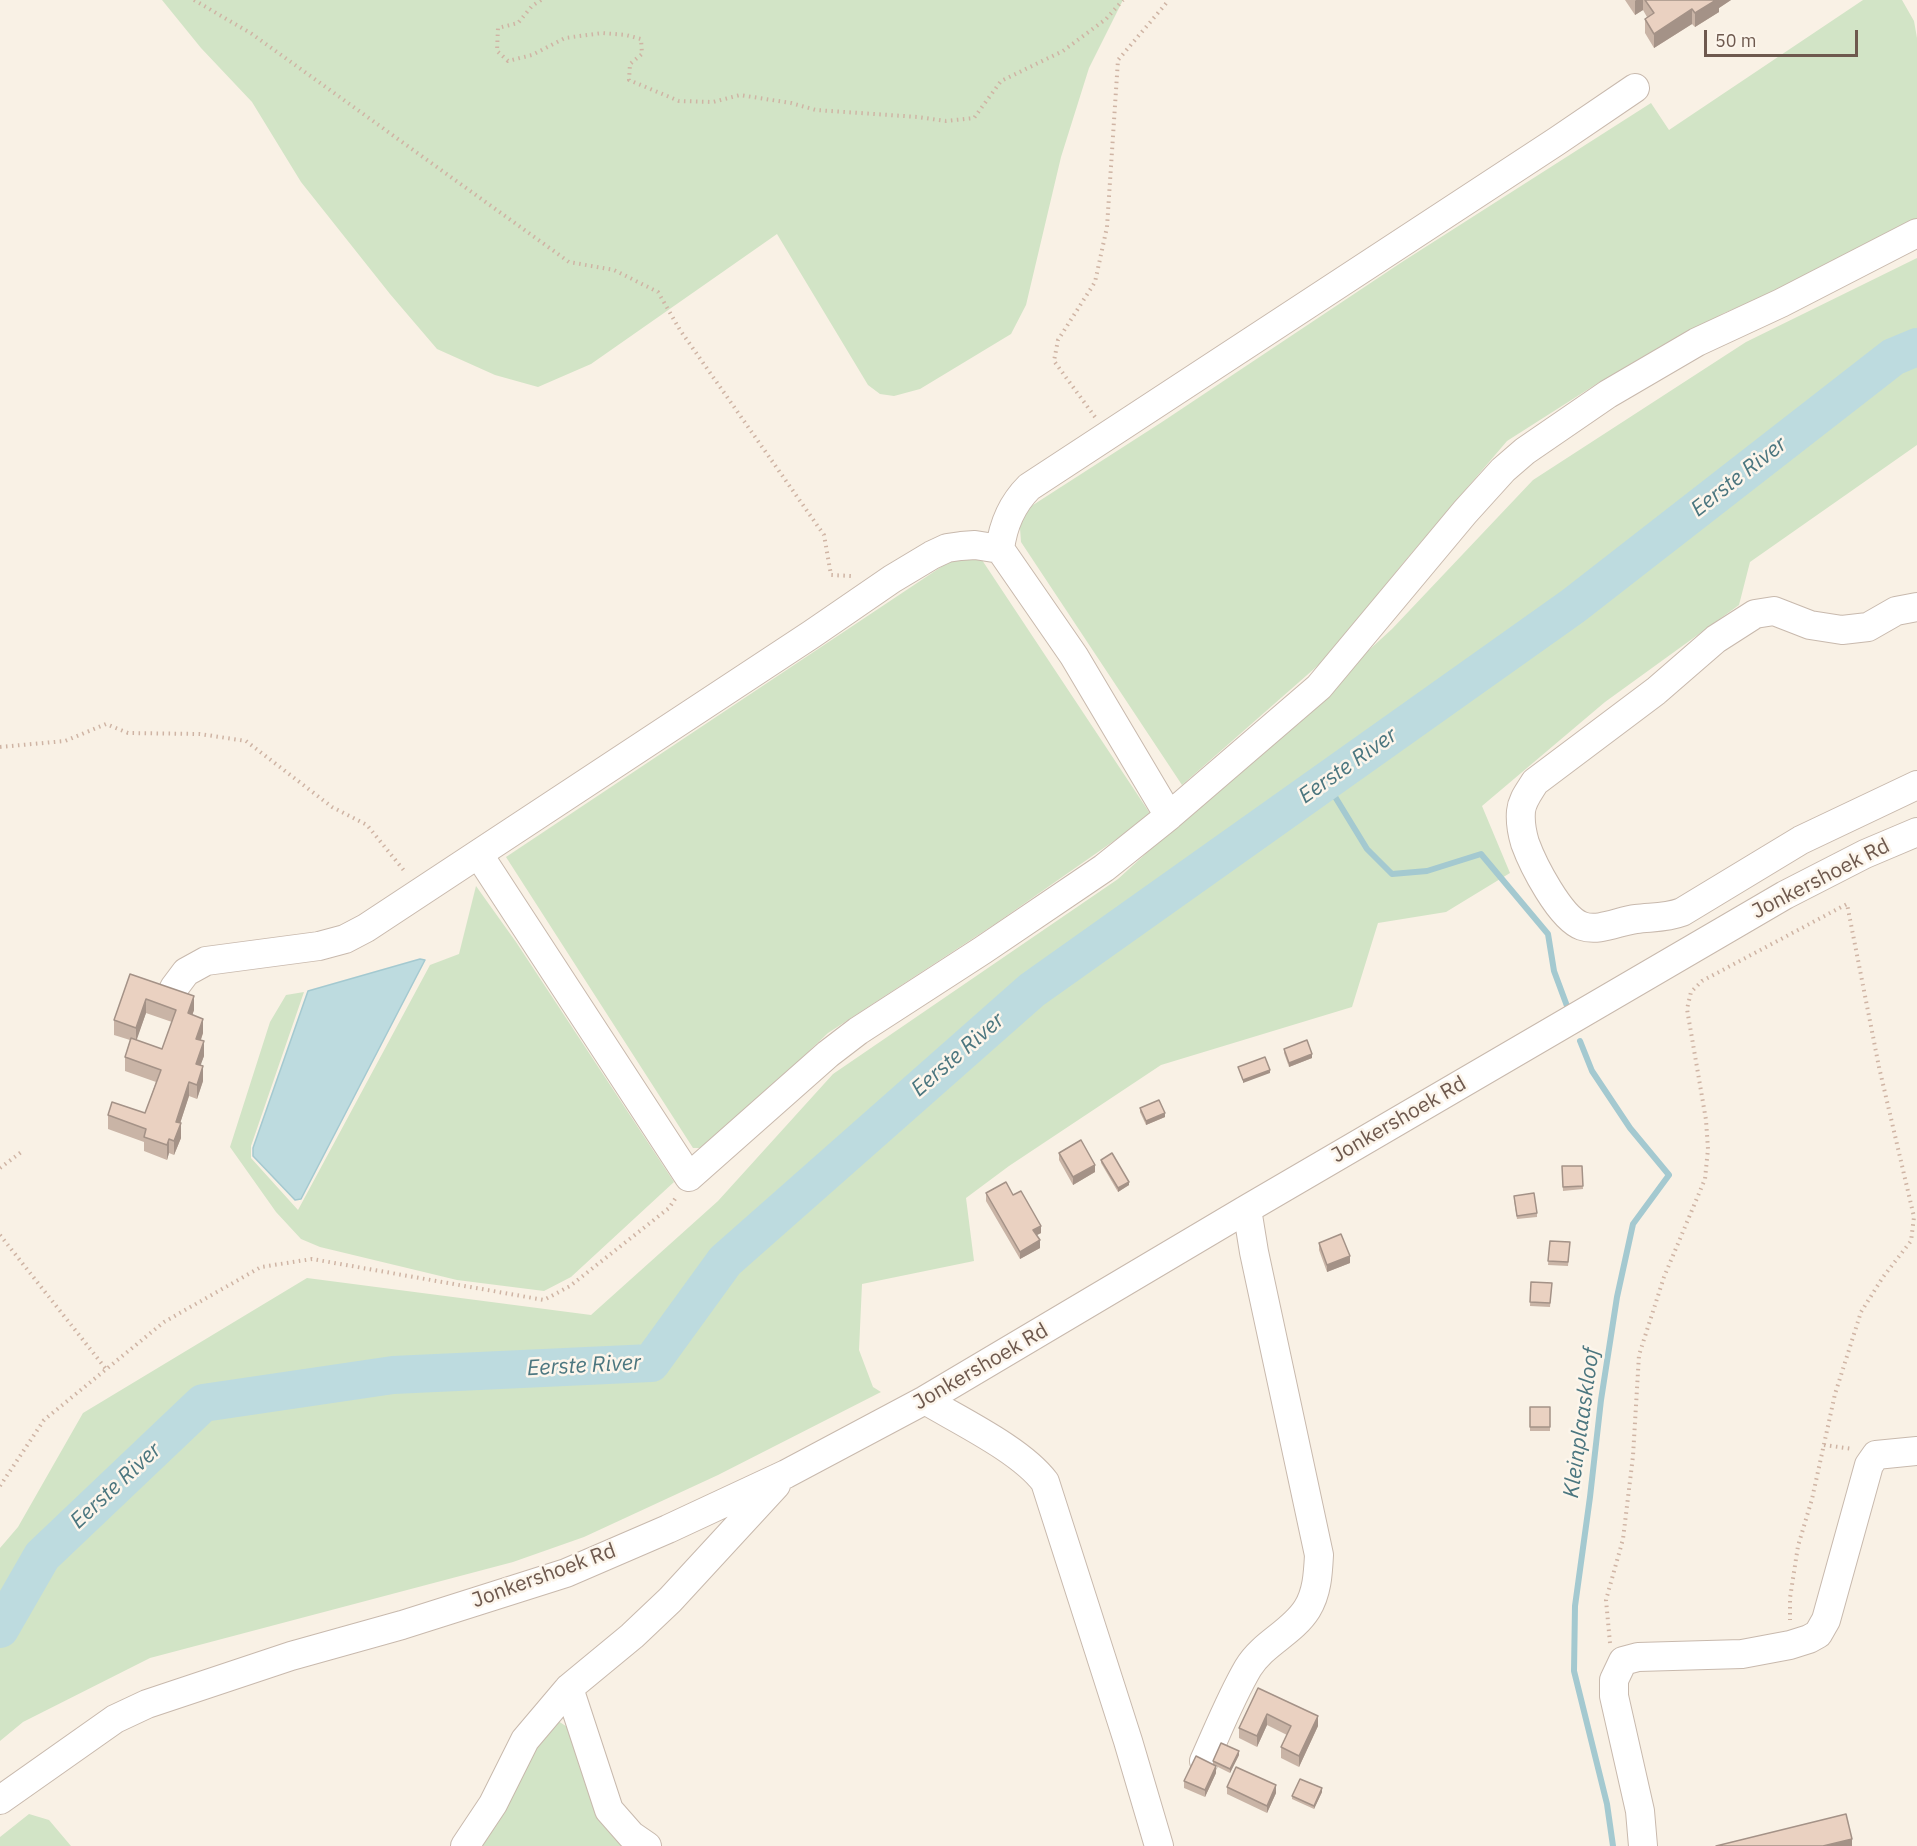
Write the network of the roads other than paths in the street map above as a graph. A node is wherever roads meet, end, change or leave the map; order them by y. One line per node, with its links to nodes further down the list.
1 (1635, 88): 3 (street)
2 (1917, 233): 6 (street)
3 (1000, 549): 6 (street); 8 (street)
4 (1917, 607): 5 (street)
5 (1917, 785)
6 (1169, 816): 8 (street)
7 (1917, 832): 10 (street, Jonkershoek Rd)
8 (479, 855): 9 (street)
9 (174, 988)
10 (1247, 1209): 11 (street, Jonkershoek Rd); 15 (street)
11 (925, 1400): 13 (street, Jonkershoek Rd); 19 (street)
12 (1917, 1451): 20 (street)
13 (786, 1474): 14 (street); 16 (street, Jonkershoek Rd)
14 (568, 1688): 17 (street); 18 (street)
15 (1204, 1761)
16 (0, 1800)
17 (465, 1846)
18 (647, 1846)
19 (1159, 1846)
20 (1643, 1846)

